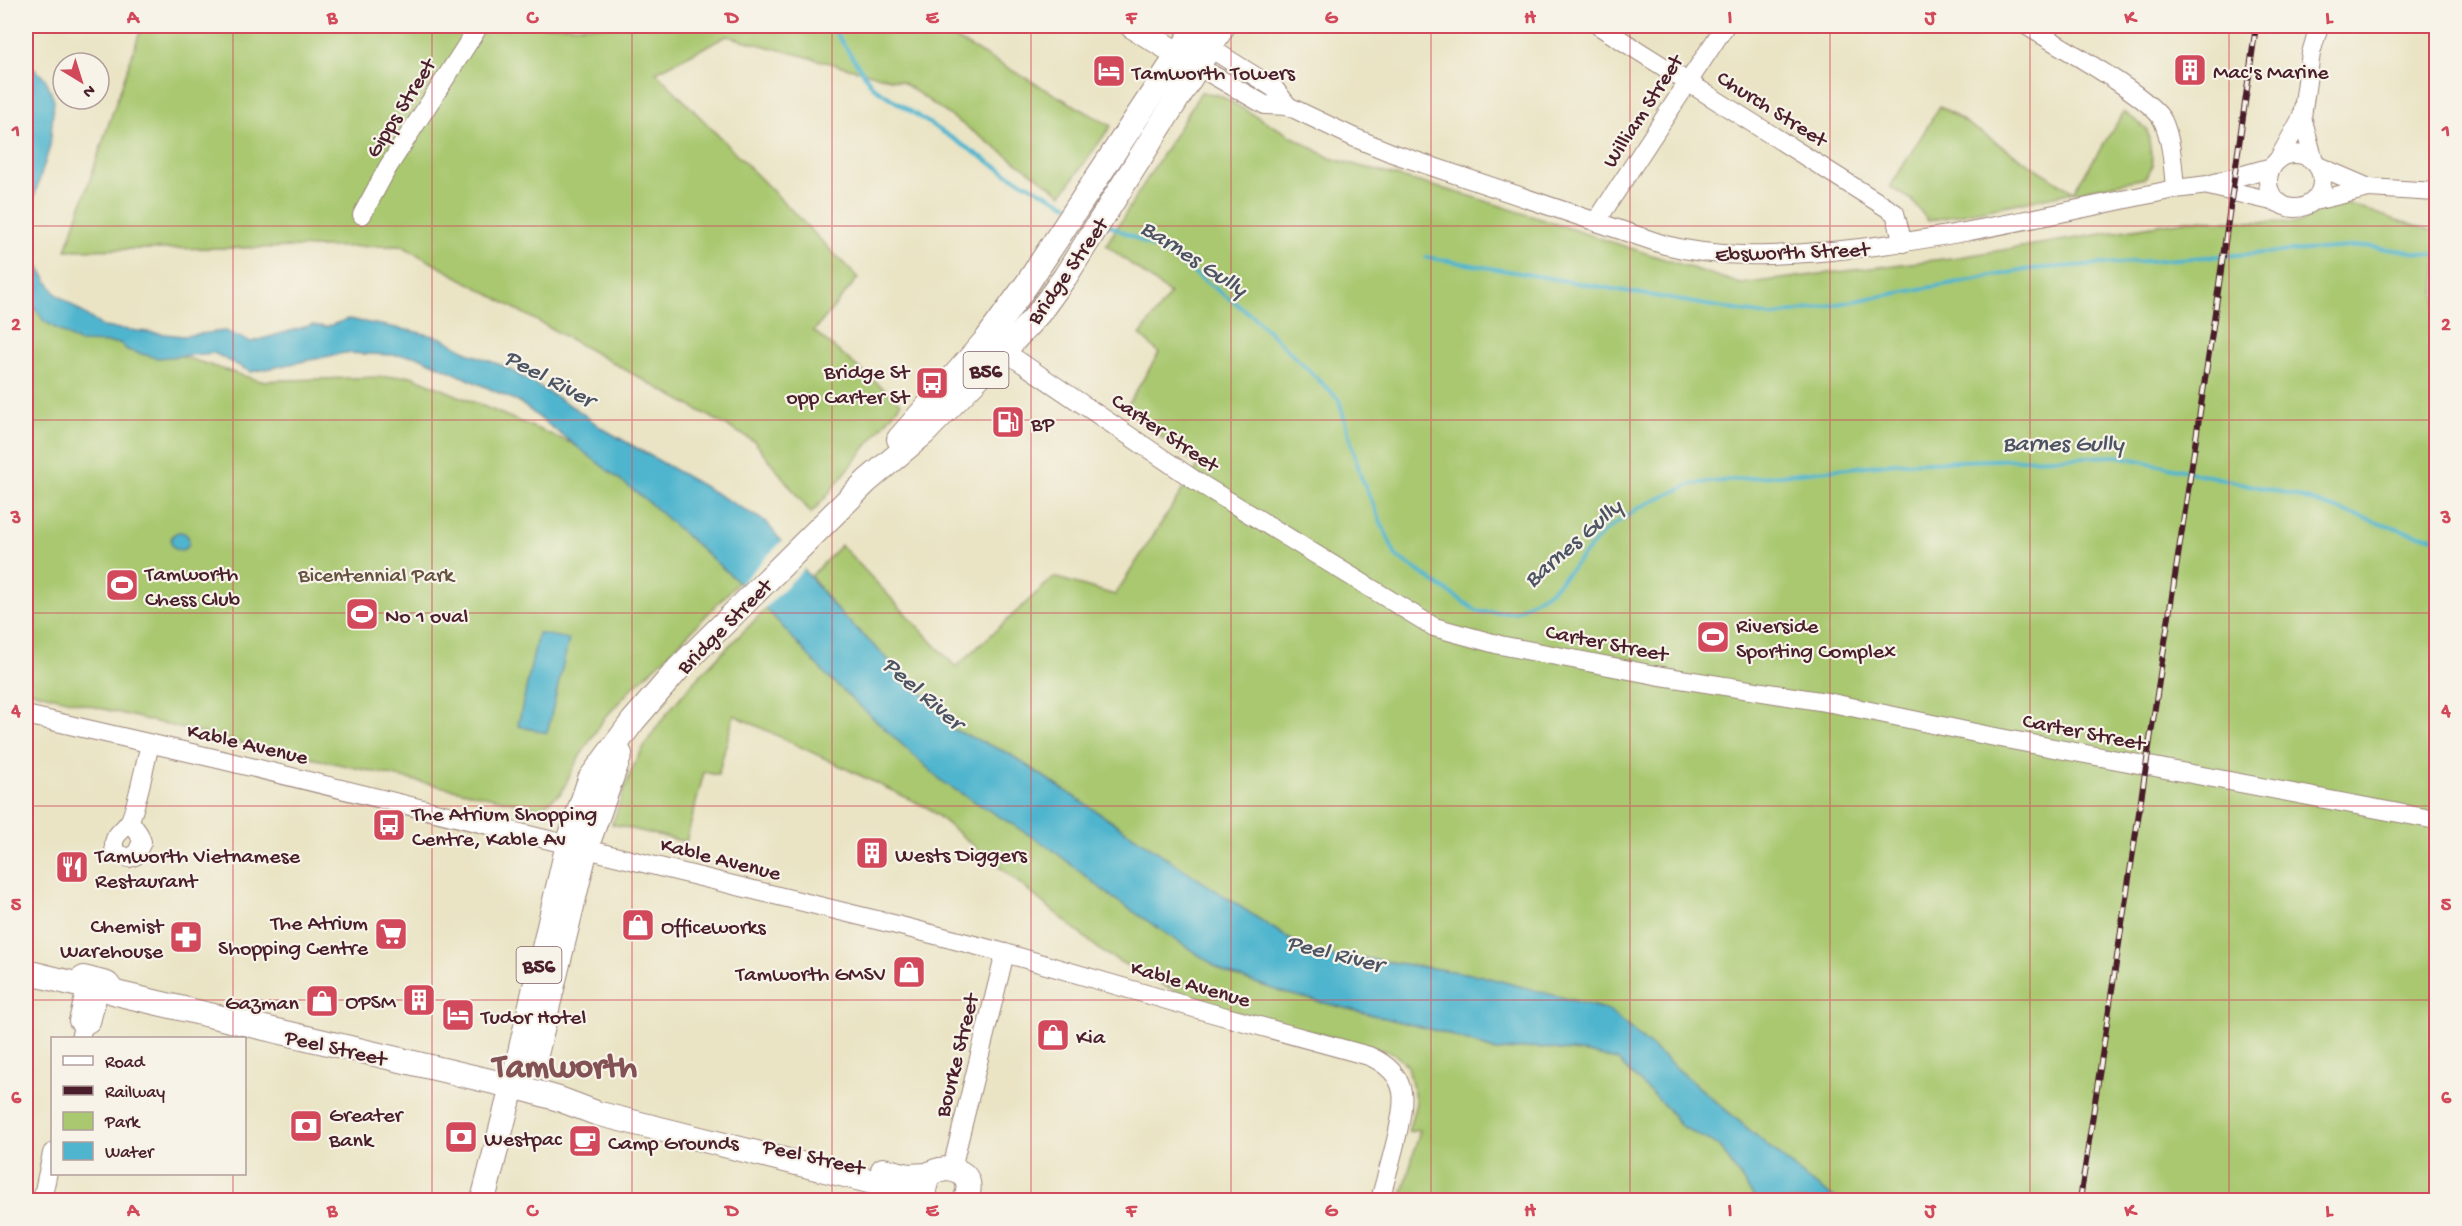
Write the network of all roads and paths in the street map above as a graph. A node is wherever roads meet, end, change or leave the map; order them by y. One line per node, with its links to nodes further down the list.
1 (479, 26): 19 (street, Gipps Street)
2 (1131, 26): 8 (main road, Ebsworth Street)
3 (1223, 26): 8 (main road, Bridge Street / B56)
4 (1599, 26): 9 (street, Church Street)
5 (1725, 26): 9 (street, William Street)
6 (2027, 26): 15 (street)
7 (2319, 26): 10 (street)
8 (1191, 43): 20 (street, Ebsworth Street); 22 (main road, Bridge Street / B56); 22 (main road, Bridge Street / B56)
9 (1688, 82): 20 (street, William Street); 21 (street, Church Street)
10 (2302, 117): 11 (street); 12 (street)
11 (2275, 164): 12 (street); 13 (street, Ebsworth Street); 18 (street)
12 (2316, 164): 14 (street); 17 (street)
13 (2208, 185): 15 (street, Ebsworth Street); 18 (street, Ebsworth Street)
14 (2369, 188): 16 (street); 17 (street)
15 (2175, 189): 21 (street, Ebsworth Street)
16 (2436, 192)
17 (2314, 201): 18 (street)
18 (2280, 203)
19 (362, 215)
20 (1596, 222): 21 (street, Ebsworth Street)
21 (1903, 243)
22 (995, 345): 25 (street, Carter Street); 27 (main road, Bridge Street / B56)
23 (26, 715): 24 (street, Kable Avenue)
24 (150, 744): 26 (street); 27 (street, Kable Avenue)
25 (2436, 820)
26 (130, 821)
27 (577, 846): 28 (street, Kable Avenue); 32 (main road, B56)
28 (1005, 953): 34 (street, Bourke Street); 40 (street, Kable Avenue)
29 (26, 972): 30 (main road, Peel Street)
30 (93, 991): 31 (street); 32 (main road, Peel Street)
31 (81, 1033)
32 (520, 1089): 35 (main road, Peel Street); 38 (main road, B56); 39 (main road, B56)
33 (51, 1157): 37 (street)
34 (952, 1168): 35 (main road); 36 (main road)
35 (927, 1191)
36 (973, 1199)
37 (41, 1200)
38 (483, 1200)
39 (501, 1200)
40 (1380, 1200)

